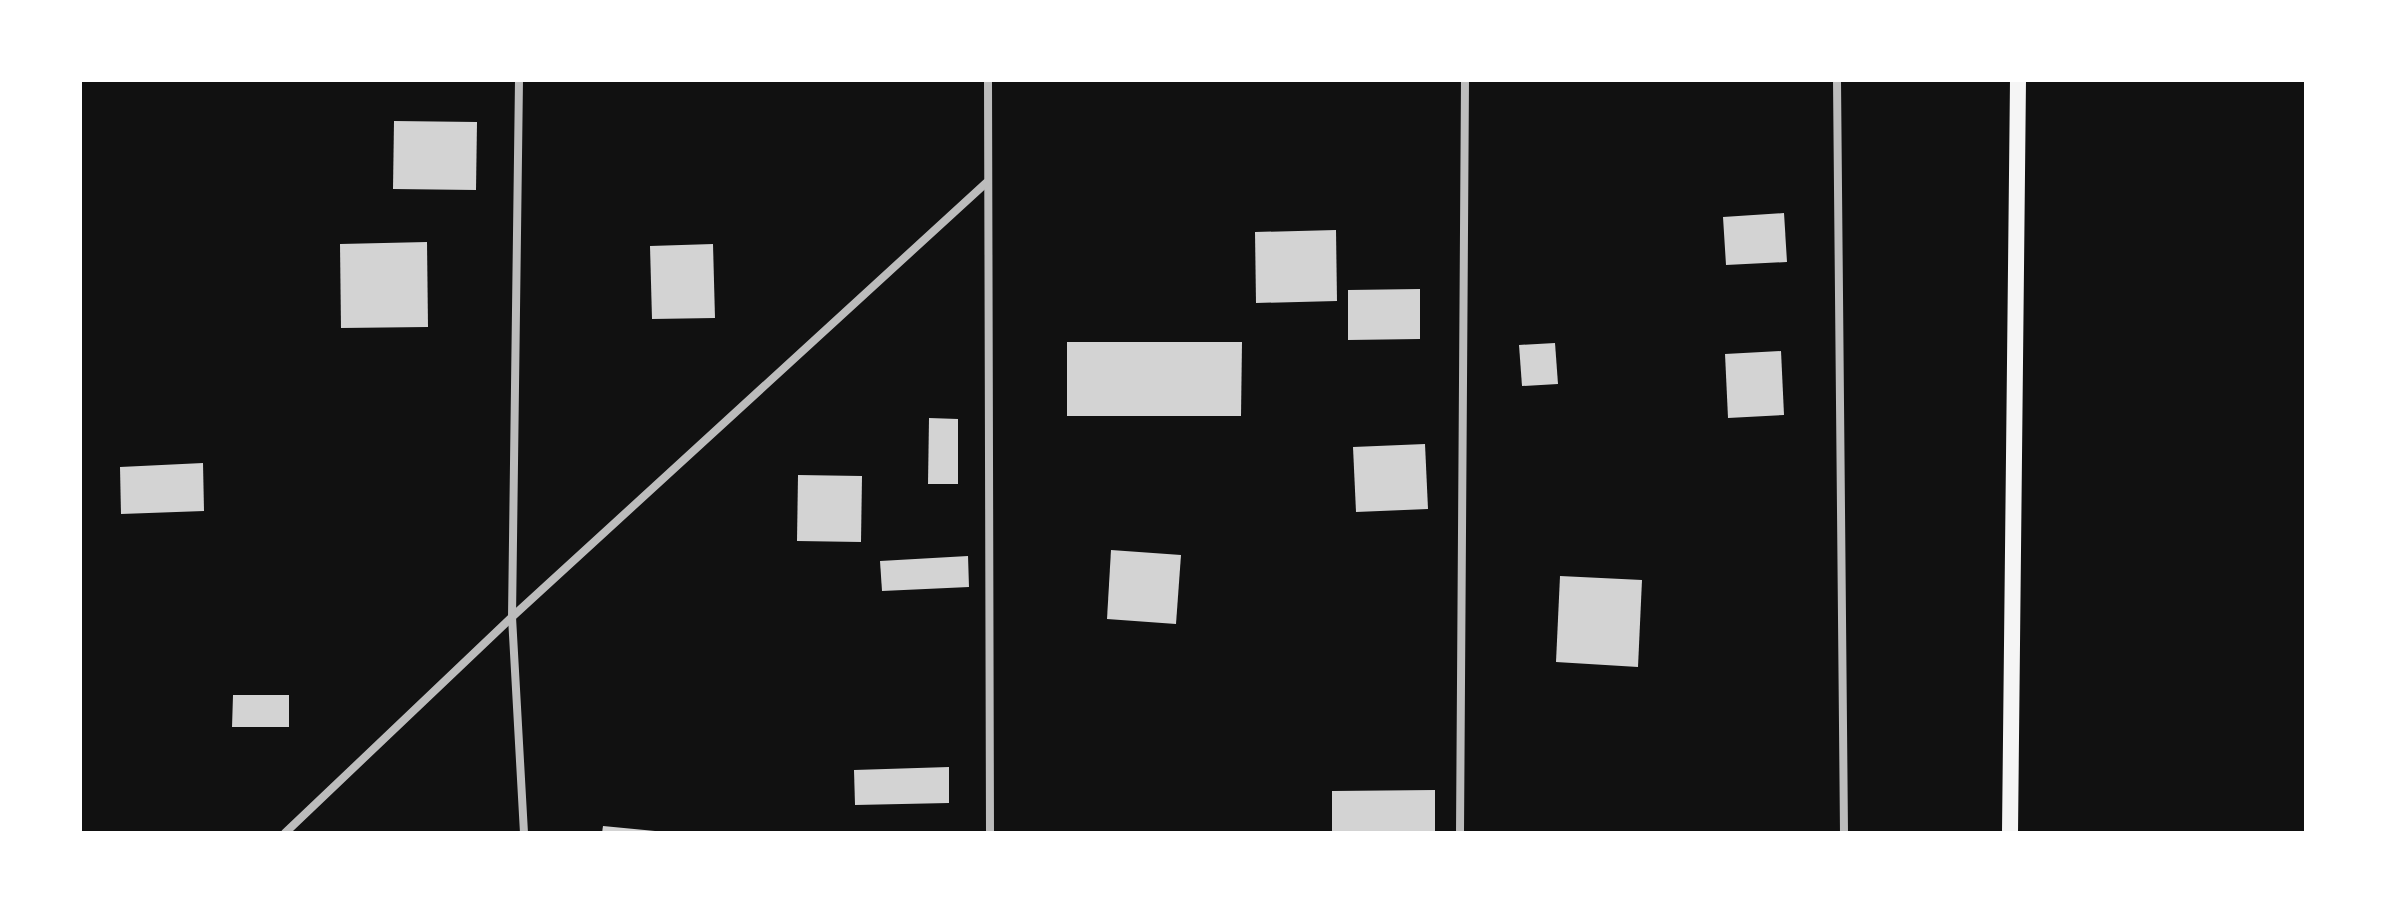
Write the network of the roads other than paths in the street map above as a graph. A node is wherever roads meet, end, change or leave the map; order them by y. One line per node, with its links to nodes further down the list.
1 (519, 80): 7 (street)
2 (988, 80): 6 (street)
3 (1465, 80): 11 (street)
4 (1837, 80): 12 (street)
5 (2018, 80): 13 (main road)
6 (986, 183): 7 (street); 10 (street)
7 (512, 617): 8 (street); 9 (street)
8 (285, 833)
9 (524, 833)
10 (990, 833)
11 (1460, 833)
12 (1844, 833)
13 (2010, 833)

